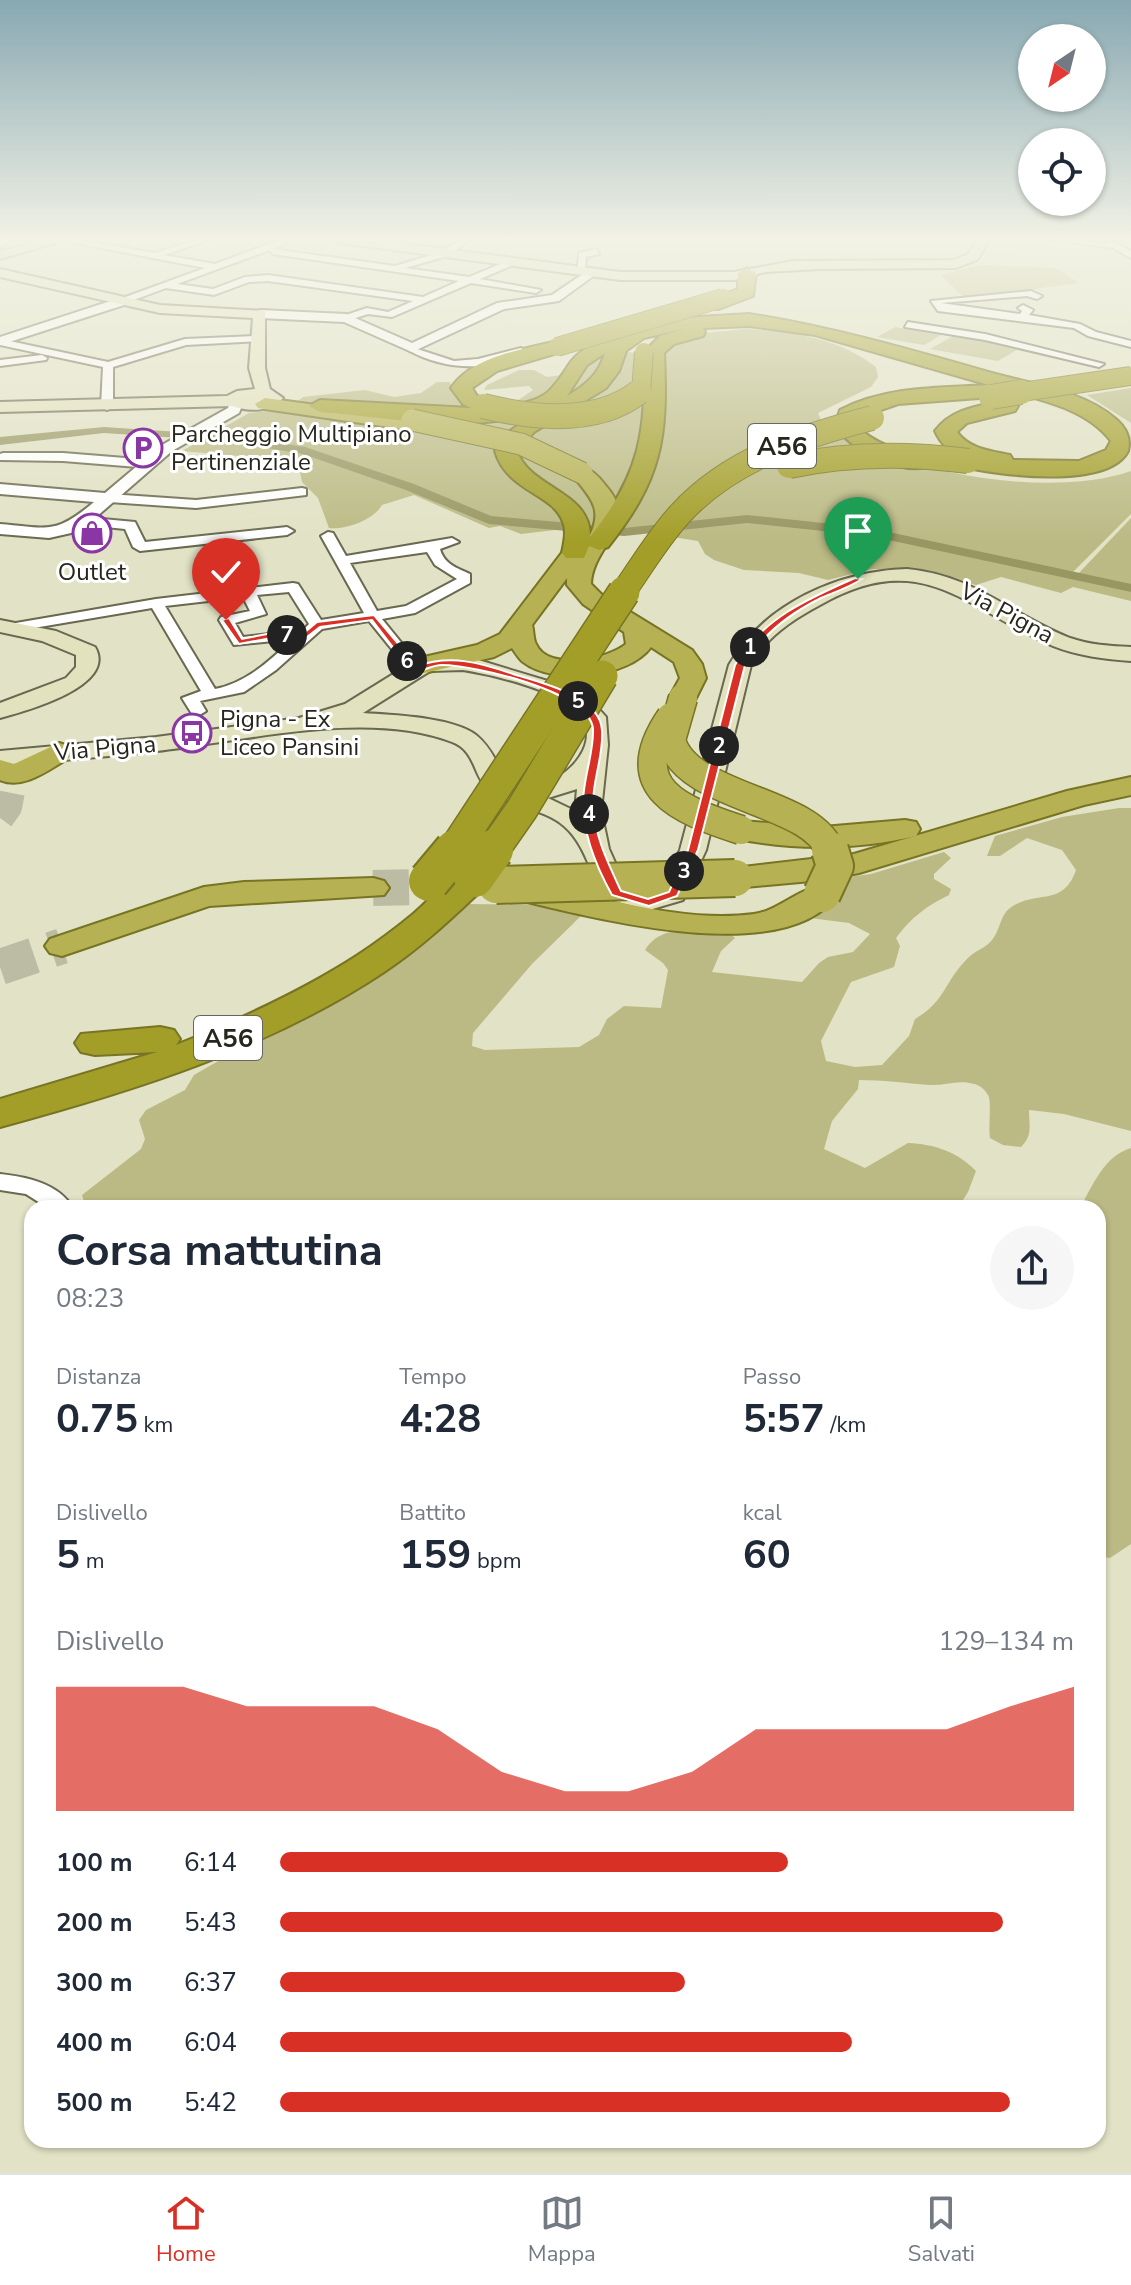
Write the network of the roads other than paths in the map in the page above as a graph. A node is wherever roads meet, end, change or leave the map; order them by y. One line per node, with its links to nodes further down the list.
1 (224, 340): 21 (street)
2 (258, 340): 22 (main road)
3 (395, 340): 16 (street)
4 (428, 340): 16 (street)
5 (599, 340): 18 (highway, bridge)
6 (617, 340): 18 (highway)
7 (635, 340): 17 (highway)
8 (669, 340): 17 (highway)
9 (854, 340): 29 (highway)
10 (999, 340): 15 (street)
11 (0, 341): 19 (street)
12 (832, 341): 27 (highway); 42 (highway, bridge)
13 (1045, 342): 15 (street)
14 (1131, 346): 23 (street)
15 (1032, 347): 23 (street)
16 (412, 348): 18 (street)
17 (635, 352): 18 (highway, bridge); 50 (highway); 52 (highway, bridge)
18 (559, 353): 31 (highway, bridge)
19 (60, 355): 20 (street); 21 (street)
20 (0, 363)
21 (108, 365): 33 (street)
22 (257, 368): 26 (main road); 28 (main road)
23 (1102, 369): 24 (highway, bridge); 25 (highway); 27 (highway)
24 (1131, 376)
25 (1131, 383)
26 (265, 397): 30 (main road); 31 (highway); 37 (street); 52 (highway, bridge)
27 (998, 399): 34 (highway, A56); 34 (highway, A56); 38 (highway)
28 (192, 401): 30 (main road); 33 (main road)
29 (1068, 401): 35 (highway); 42 (highway, bridge)
30 (229, 402): 37 (street)
31 (320, 406): 50 (highway, bridge)
32 (0, 407): 33 (main road)
33 (107, 407)
34 (871, 423): 42 (highway, A56)
35 (1131, 428)
36 (3, 457): 37 (street)
37 (156, 458): 41 (street)
38 (1131, 467)
39 (0, 489): 41 (street)
40 (302, 492): 43 (street)
41 (109, 498): 43 (street); 45 (street)
42 (707, 501): 81 (highway, A56, bridge); 84 (highway, A56, bridge)
43 (196, 504): 44 (street)
44 (204, 520)
45 (81, 521): 46 (street); 47 (street)
46 (0, 529)
47 (287, 531)
48 (328, 536): 53 (street)
49 (452, 542): 51 (street)
50 (599, 542): 57 (highway)
51 (433, 547): 53 (street); 56 (street)
52 (575, 553): 60 (highway)
53 (343, 560): 56 (street)
54 (248, 592): 55 (street); 59 (street); 59 (street)
55 (156, 603): 58 (street); 64 (street)
56 (374, 618): 59 (street); 62 (street)
57 (623, 618): 60 (highway); 65 (highway)
58 (5, 627): 66 (main road)
59 (312, 630): 64 (street)
60 (521, 637): 62 (highway)
61 (1131, 654): 80 (main road, Via Pigna)
62 (420, 667): 63 (main road, Via Pigna); 71 (main road, Via Pigna)
63 (383, 692): 68 (main road, Via Pigna); 69 (main road, Via Pigna)
64 (211, 694): 67 (street)
65 (683, 698): 79 (highway, bridge); 81 (highway, bridge)
66 (0, 711)
67 (198, 711)
68 (305, 724): 69 (main road, Via Pigna); 70 (main road, Via Pigna)
69 (409, 725): 76 (main road, Via Pigna)
70 (59, 752): 73 (highway)
71 (593, 757): 76 (main road); 80 (main road, Via Pigna)
72 (1131, 758): 78 (highway)
73 (5, 767)
74 (1131, 769): 78 (highway)
75 (1131, 786): 78 (highway)
76 (504, 790): 80 (main road, Via Pigna)
77 (1131, 800): 78 (highway)
78 (1034, 803): 79 (highway)
79 (956, 826): 81 (highway, bridge)
80 (595, 845)
81 (489, 883): 87 (highway, A56)
82 (373, 888): 83 (highway)
83 (62, 946)
84 (160, 1039): 85 (highway); 86 (highway, A56)
85 (95, 1043)
86 (0, 1088)
87 (0, 1113)
88 (0, 1182): 89 (street)
89 (56, 1200)

